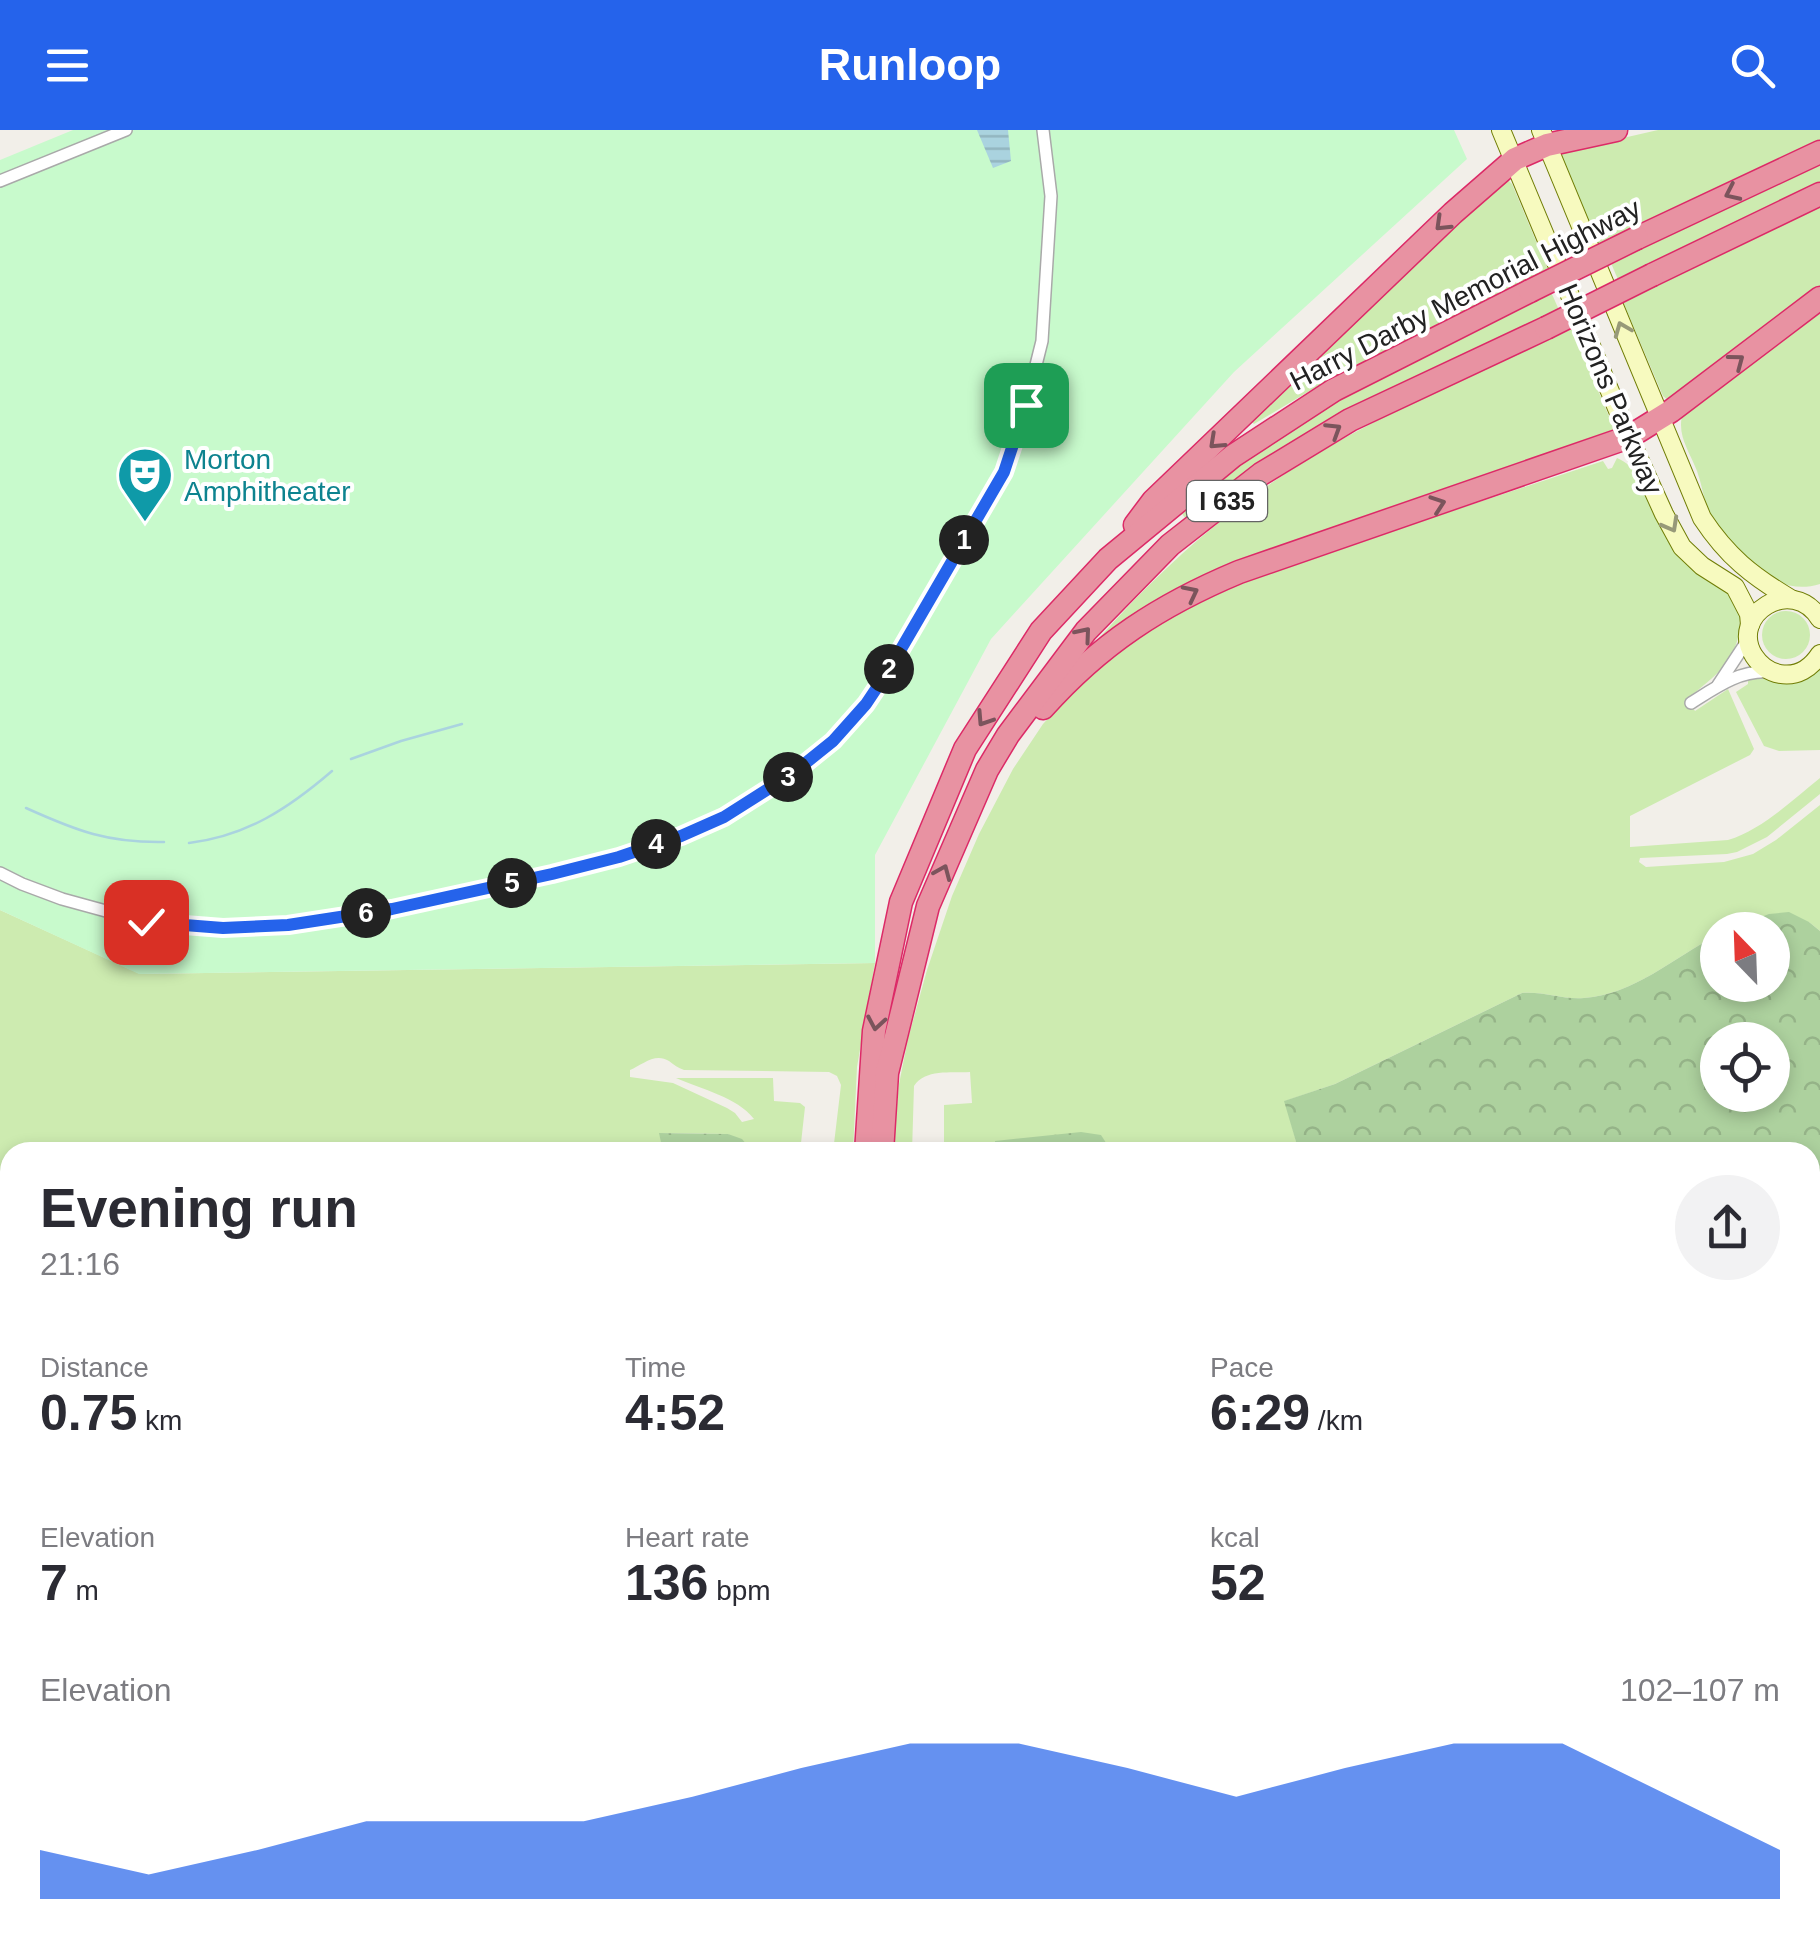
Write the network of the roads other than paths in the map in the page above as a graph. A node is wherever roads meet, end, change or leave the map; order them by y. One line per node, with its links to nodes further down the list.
1 (126, 130): 8 (street)
2 (1044, 130): 23 (street)
3 (1502, 130): 7 (street, Horizons Parkway)
4 (1616, 130): 5 (highway)
5 (1544, 137): 7 (highway); 11 (street, Horizons Parkway, one-way to 5)
6 (1820, 152): 13 (highway, Harry Darby Memorial Highway / I 635, one-way to 13, bridge)
7 (1515, 159): 12 (street, Horizons Parkway); 13 (highway, one-way to 13)
8 (0, 181)
9 (1820, 194): 22 (highway, I 635, one-way to 9, bridge)
10 (1820, 298): 11 (highway, one-way to 10)
11 (1659, 419): 12 (highway); 15 (street, Horizons Parkway)
12 (1629, 437): 17 (street, Horizons Parkway, one-way to 17); 22 (highway, one-way to 12)
13 (1108, 559): 24 (highway, Harry Darby Memorial Highway / I 635, one-way to 24)
14 (1820, 592): 15 (street)
15 (1794, 600): 16 (street, Horizons Parkway); 17 (street)
16 (1820, 619)
17 (1749, 632): 19 (street, Horizons Parkway); 20 (street)
18 (1820, 654): 19 (street)
19 (1773, 672): 20 (street)
20 (1718, 685): 21 (street)
21 (1692, 704)
22 (987, 770): 25 (highway, I 635, one-way to 22)
23 (0, 872)
24 (867, 1142)
25 (883, 1142)

